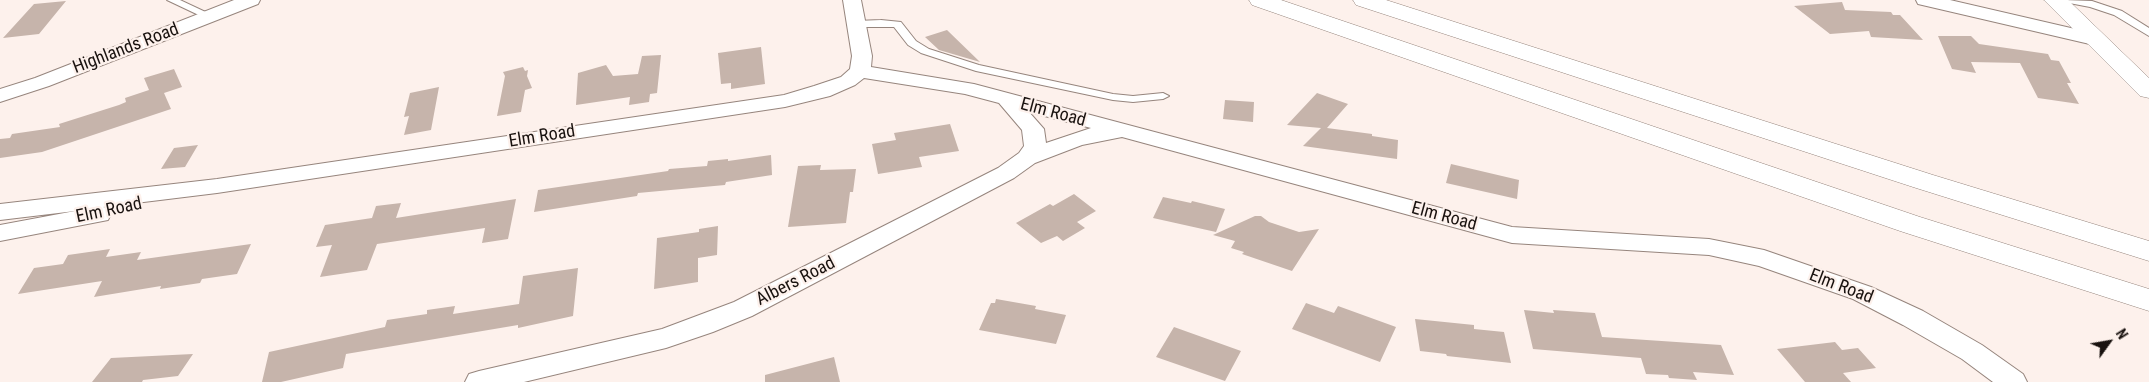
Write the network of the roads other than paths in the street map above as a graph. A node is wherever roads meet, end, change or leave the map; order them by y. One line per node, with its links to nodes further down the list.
1 (172, 0): 9 (lane)
2 (251, 0): 9 (street, Highlands Road)
3 (852, 0): 10 (street)
4 (1260, 0): 25 (main road)
5 (1364, 0): 24 (main road)
6 (1925, 0): 12 (street)
7 (2055, 0): 12 (main road)
8 (2068, 0): 11 (lane)
9 (210, 16): 16 (street, Highlands Road)
10 (856, 24): 13 (street); 17 (lane)
11 (2149, 33)
12 (2094, 39): 14 (main road)
13 (860, 71): 18 (street, Elm Road); 21 (street, Elm Road)
14 (2140, 75): 15 (main road)
15 (2149, 91)
16 (0, 96)
17 (1163, 96)
18 (1008, 101): 19 (street, Elm Road); 20 (street)
19 (1121, 131): 20 (street, Albers Road); 27 (street, Elm Road)
20 (1028, 158): 26 (street, Albers Road)
21 (217, 186): 22 (street, Elm Road); 23 (street, Elm Road)
22 (0, 212)
23 (0, 233)
24 (2149, 251)
25 (2149, 300)
26 (480, 382)
27 (2013, 382)

